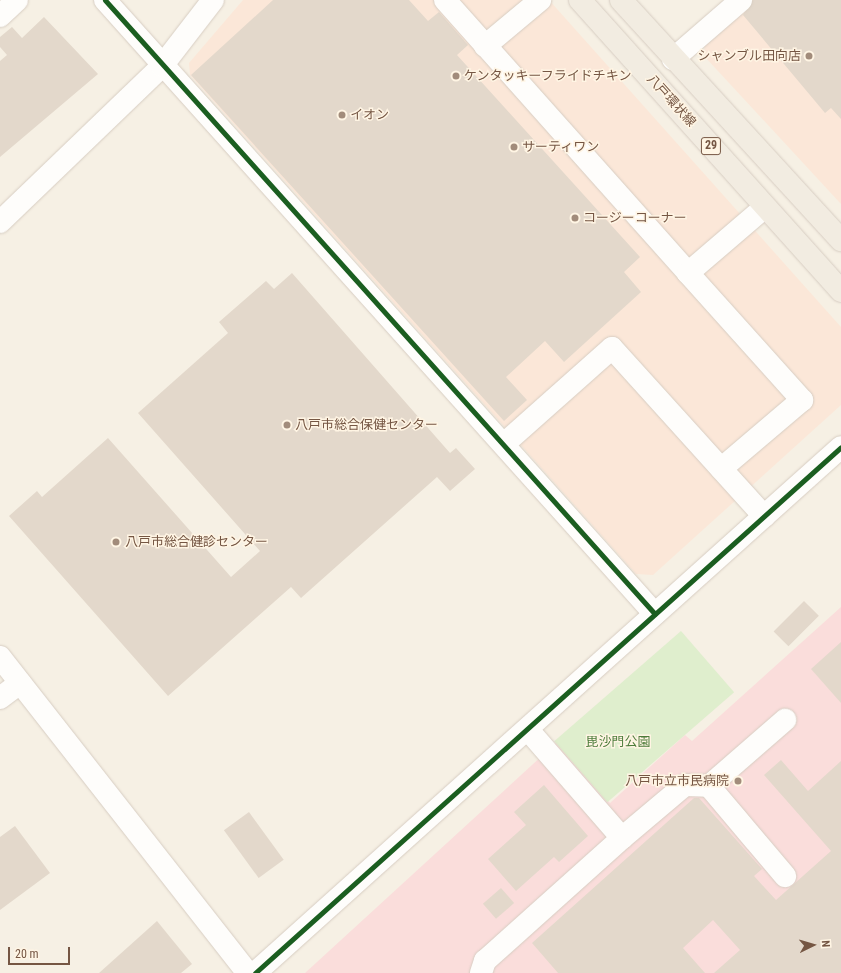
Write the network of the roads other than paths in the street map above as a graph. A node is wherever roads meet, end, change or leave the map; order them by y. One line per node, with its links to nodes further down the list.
1 (17, 0): 9 (street)
2 (105, 0): 12 (street)
3 (213, 0): 12 (street)
4 (445, 0): 10 (street)
5 (540, 0): 10 (street)
6 (580, 0): 13 (main road, 八戸環状線 / 29)
7 (621, 0): 11 (main road, 29)
8 (741, 0): 11 (street)
9 (0, 16)
10 (485, 46): 16 (street)
11 (673, 59): 15 (main road, 29)
12 (162, 66): 14 (street); 18 (street)
13 (765, 207): 16 (street); 17 (main road, 八戸環状線 / 29)
14 (0, 222)
15 (841, 240)
16 (688, 273): 20 (street)
17 (841, 291)
18 (505, 443): 20 (street); 22 (street)
19 (841, 447): 21 (street)
20 (721, 469): 21 (street)
21 (764, 516): 22 (street)
22 (655, 614): 27 (street)
23 (0, 657): 24 (street)
24 (20, 682): 25 (street); 31 (street)
25 (0, 698)
26 (785, 720): 28 (street)
27 (528, 730): 29 (street); 32 (street)
28 (709, 786): 29 (street); 30 (street)
29 (622, 838): 33 (street)
30 (785, 876)
31 (248, 973)
32 (255, 973)
33 (481, 973)

